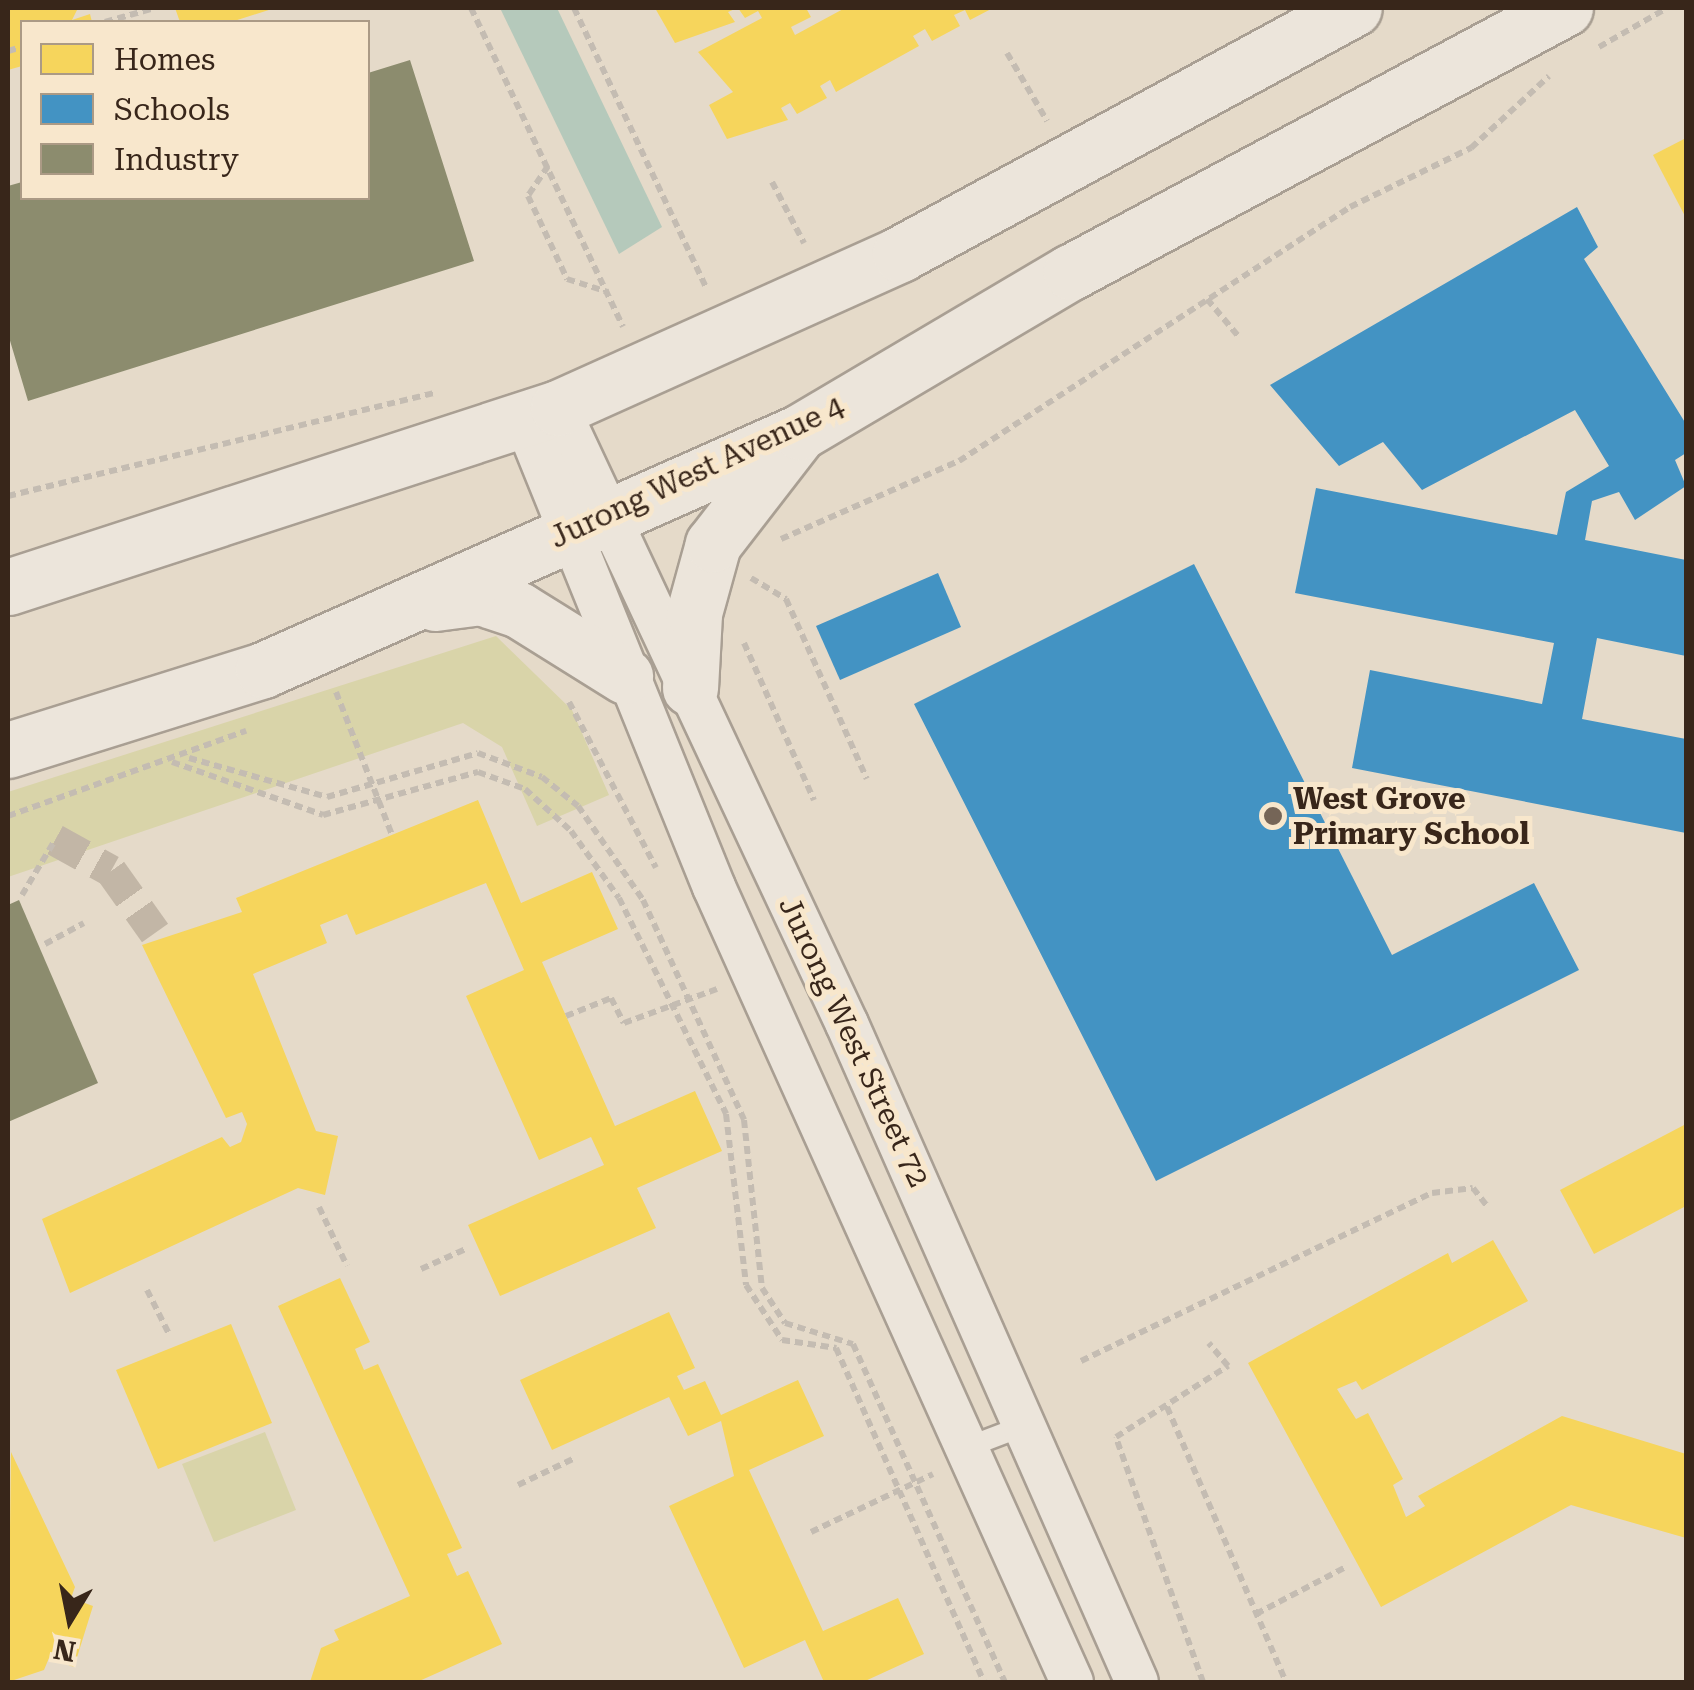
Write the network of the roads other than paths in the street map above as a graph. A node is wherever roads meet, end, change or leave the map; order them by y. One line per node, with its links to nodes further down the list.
1 (1354, 8): 3 (main road)
2 (1578, 30): 4 (main road, Jurong West Avenue 4)
3 (541, 414): 5 (street, Jurong West Street 72); 6 (main road)
4 (800, 432): 5 (main road, Jurong West Avenue 4); 9 (main road)
5 (590, 523): 7 (main road, Jurong West Avenue 4); 8 (street, Jurong West Street 72); 9 (street, Jurong West Street 72)
6 (8, 587)
7 (427, 604): 8 (main road); 10 (main road, Jurong West Avenue 4)
8 (624, 676): 12 (street, Jurong West Street 72)
9 (690, 688): 11 (street, Jurong West Street 72)
10 (8, 750)
11 (1028, 1424): 12 (lane); 14 (street, Jurong West Street 72)
12 (968, 1447): 13 (street, Jurong West Street 72)
13 (1072, 1682)
14 (1137, 1682)

